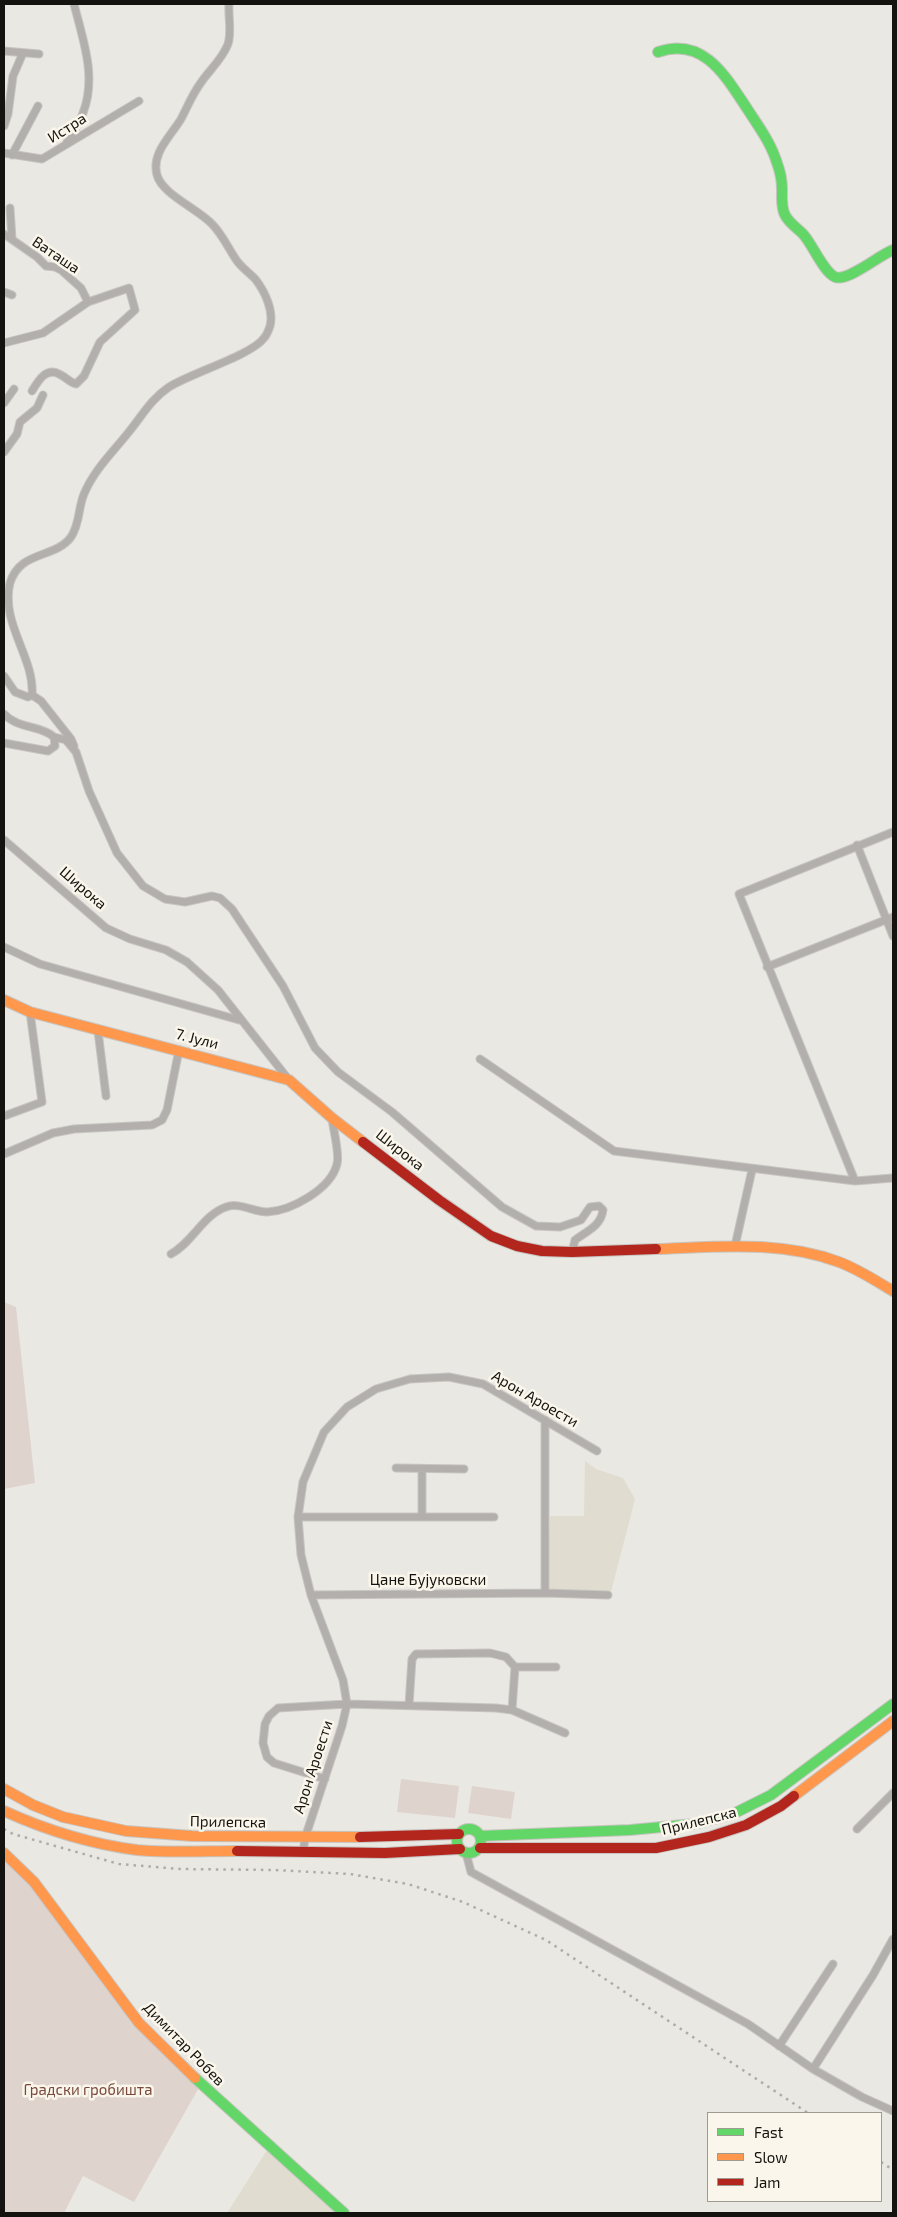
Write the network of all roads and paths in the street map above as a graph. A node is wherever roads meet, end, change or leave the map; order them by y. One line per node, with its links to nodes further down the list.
1 (74, 4): 10 (street)
2 (228, 4): 27 (street)
3 (4, 51): 4 (street)
4 (23, 52): 6 (street); 9 (street)
5 (658, 52): 16 (main road)
6 (39, 54)
7 (139, 101): 10 (street, Истра)
8 (38, 106): 12 (street)
9 (4, 126)
10 (66, 144): 12 (street, Истра)
11 (4, 153): 12 (street, Истра)
12 (12, 155)
13 (10, 208): 15 (street)
14 (4, 234): 15 (street, Ваташа)
15 (12, 239): 19 (street, Ваташа)
16 (893, 250)
17 (4, 292): 18 (street)
18 (12, 295)
19 (88, 302): 20 (street); 22 (street)
20 (4, 343)
21 (14, 389): 24 (street)
22 (32, 391)
23 (43, 395): 25 (street)
24 (4, 403)
25 (4, 452)
26 (4, 676): 27 (street)
27 (32, 695): 31 (street)
28 (4, 714): 29 (street)
29 (54, 737): 30 (street); 31 (street)
30 (4, 743)
31 (76, 752): 54 (street)
32 (893, 832): 34 (street)
33 (4, 840): 41 (street, Широка)
34 (857, 846): 35 (street); 38 (street)
35 (890, 918): 36 (street); 38 (street)
36 (893, 936)
37 (4, 947): 41 (street)
38 (767, 967): 52 (street)
39 (4, 1000): 40 (main road, 7. Јули)
40 (30, 1012): 42 (main road, 7. Јули); 47 (street)
41 (240, 1020): 45 (street, Широка)
42 (98, 1031): 43 (main road, 7. Јули); 46 (street)
43 (179, 1050): 45 (main road, 7. Јули); 49 (street)
44 (480, 1059): 50 (street)
45 (289, 1080): 48 (main road, Широка)
46 (106, 1096)
47 (4, 1116)
48 (332, 1118): 54 (main road, Широка); 55 (street)
49 (4, 1154)
50 (752, 1170): 52 (street); 53 (street)
51 (893, 1178): 52 (street)
52 (855, 1181)
53 (735, 1246): 54 (main road, Широка); 56 (main road, Широка)
54 (572, 1252)
55 (171, 1254)
56 (893, 1291)
57 (545, 1420): 58 (street, Арон Ароести); 62 (street, Арон Ароести); 65 (street)
58 (596, 1451)
59 (396, 1468): 60 (street)
60 (422, 1469): 61 (street); 64 (street)
61 (464, 1469)
62 (298, 1517): 64 (street); 66 (street, Арон Ароести)
63 (494, 1517): 64 (street)
64 (422, 1518)
65 (544, 1593): 66 (street, Цане Бујуковски); 67 (street, Цане Бујуковски)
66 (311, 1595): 70 (street, Арон Ароести)
67 (608, 1595)
68 (556, 1666): 69 (street)
69 (515, 1667): 72 (street); 73 (street)
70 (347, 1704): 72 (street); 76 (street, Арон Ароести); 76 (street)
71 (893, 1704): 82 (main road, Прилепска)
72 (409, 1705): 73 (street)
73 (512, 1710): 75 (street)
74 (893, 1721): 84 (main road, Прилепска)
75 (565, 1733)
76 (325, 1779): 83 (street, Арон Ароести)
77 (4, 1789): 83 (main road, Прилепска)
78 (893, 1793): 80 (street)
79 (4, 1811): 87 (main road, Прилепска)
80 (857, 1829)
81 (459, 1834): 82 (main road); 83 (main road, Прилепска); 85 (main road)
82 (480, 1836): 84 (main road)
83 (305, 1838): 87 (street, Арон Ароести)
84 (480, 1848): 85 (main road)
85 (463, 1851): 87 (main road, Прилепска); 90 (street)
86 (4, 1853): 93 (main road, Димитар Робев)
87 (303, 1853)
88 (893, 1938): 91 (street)
89 (834, 1964): 90 (street)
90 (780, 2046): 91 (street)
91 (813, 2069): 92 (street)
92 (893, 2111)
93 (344, 2213)

